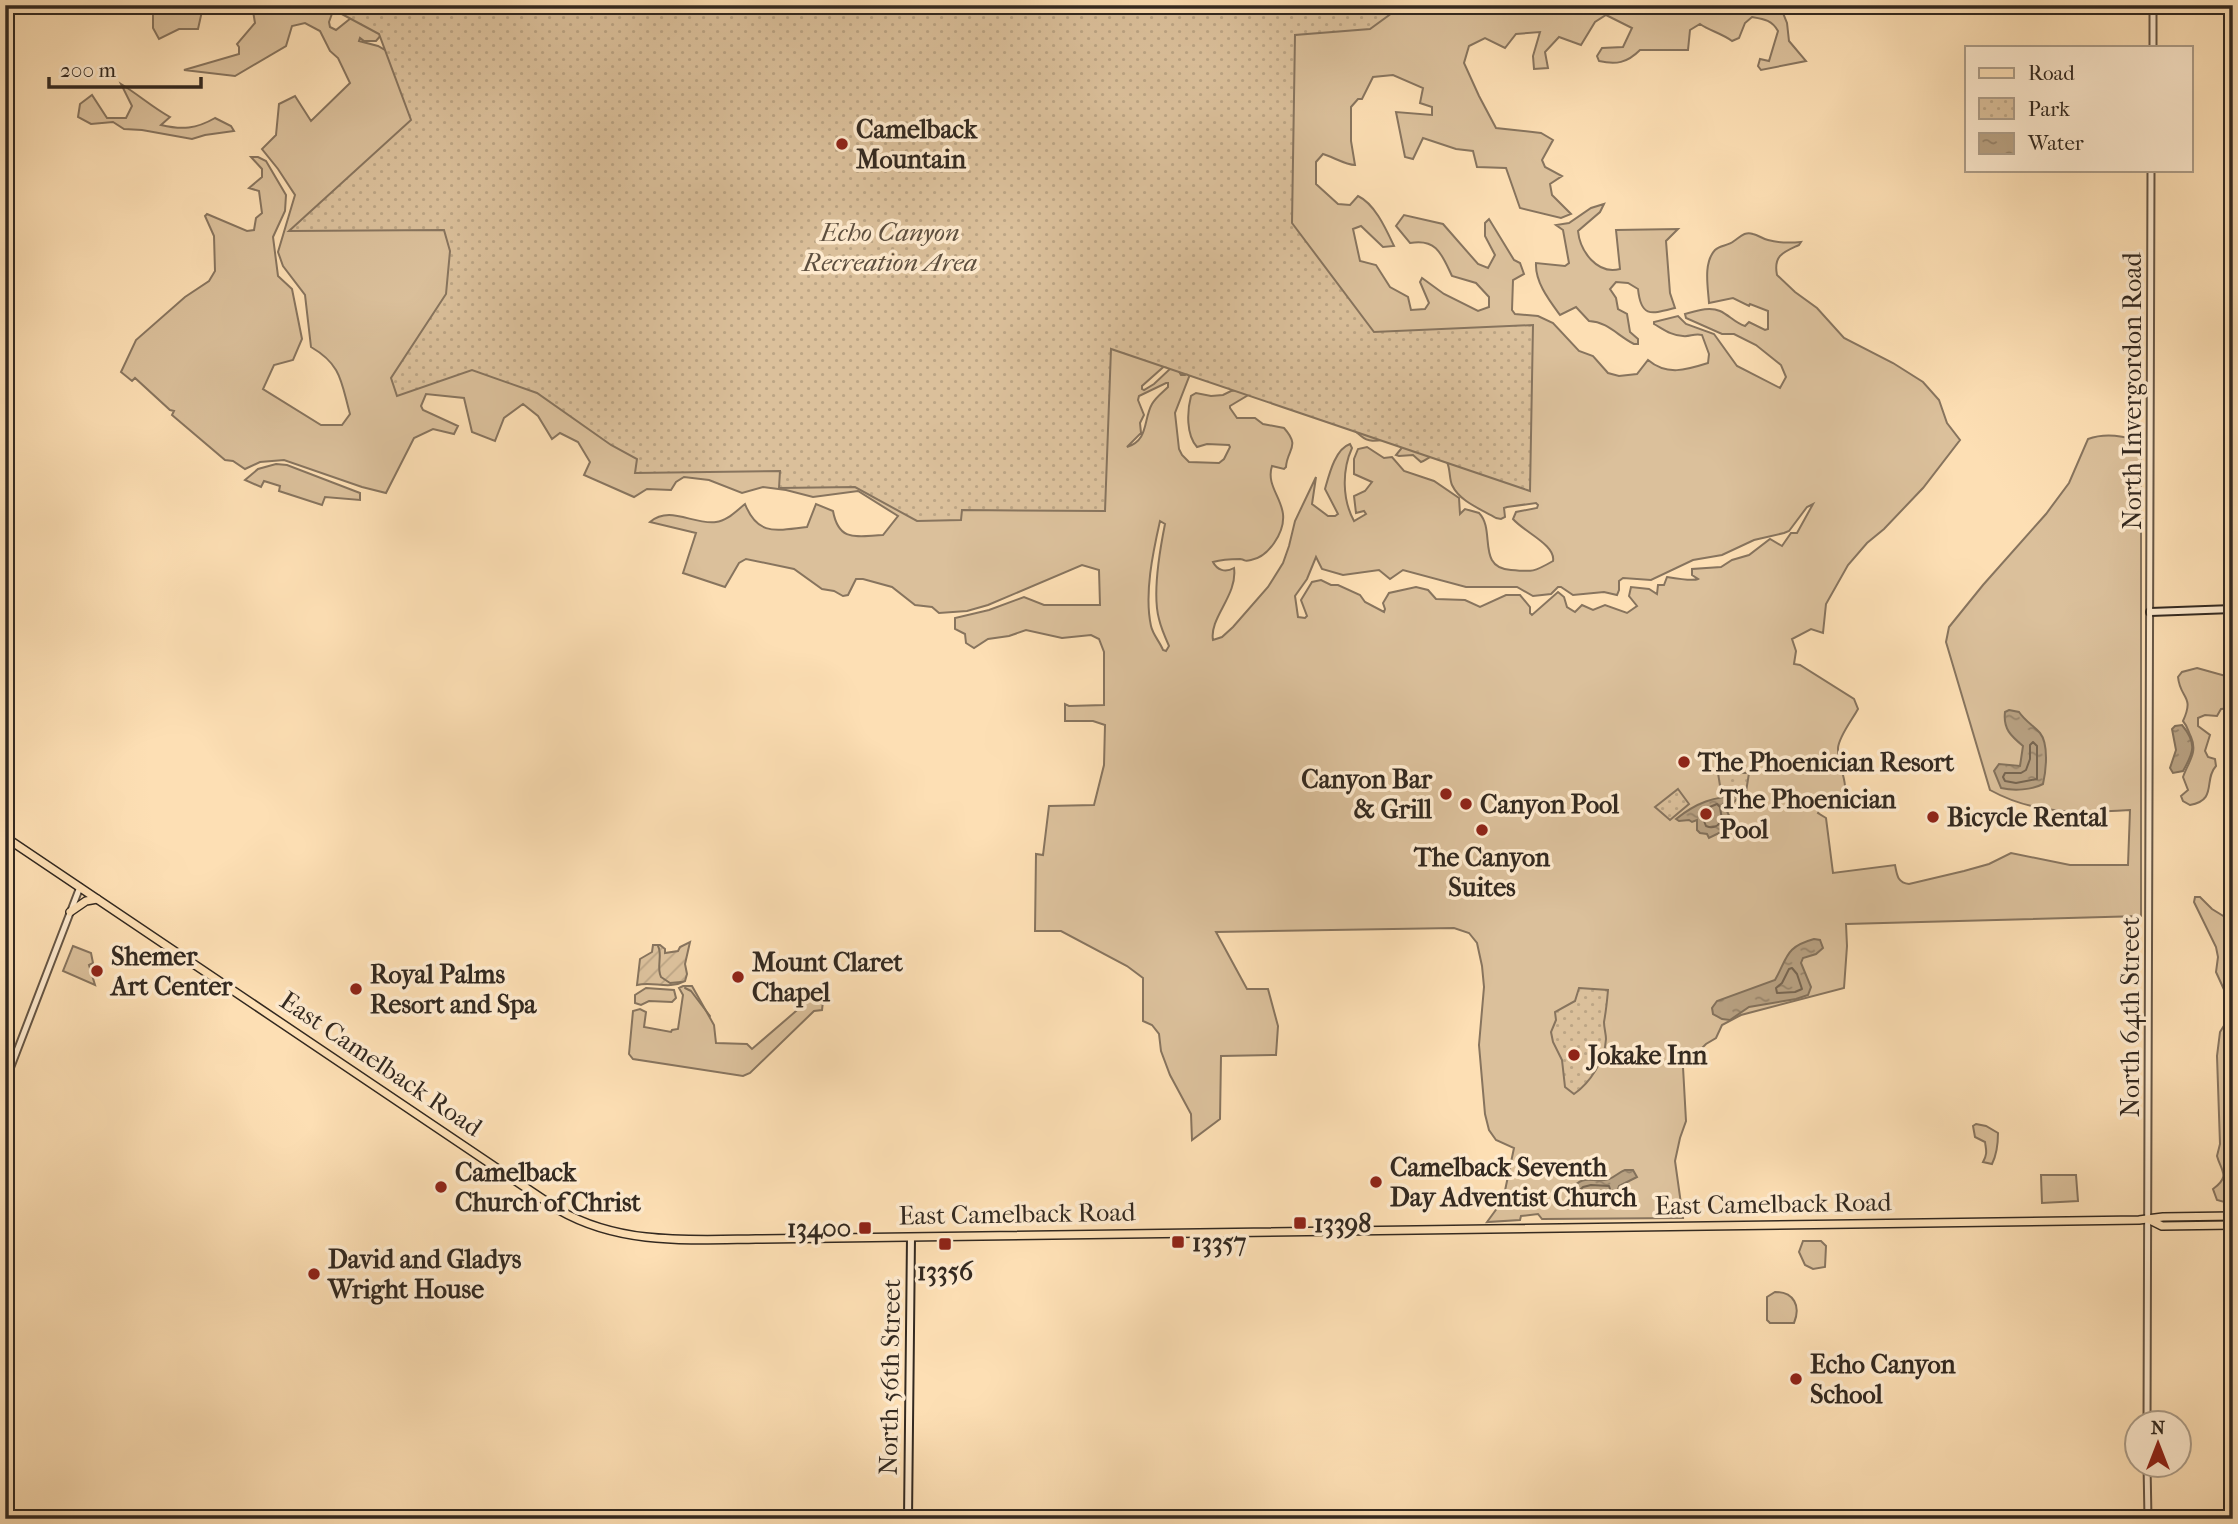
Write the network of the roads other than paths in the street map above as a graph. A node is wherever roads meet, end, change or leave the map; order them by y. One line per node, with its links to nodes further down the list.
1 (2153, 5): 2 (street)
2 (2153, 46)
3 (2151, 172): 5 (street, North Invergordon Road)
4 (2233, 609): 5 (main road)
5 (2150, 612): 12 (street, North 64th Street)
6 (5, 837): 7 (main road, East Camelback Road)
7 (80, 887): 8 (main road, East Camelback Road); 9 (street)
8 (98, 899): 9 (main road); 14 (main road, East Camelback Road)
9 (70, 912): 10 (street)
10 (5, 1082)
11 (2233, 1216): 12 (main road, East Camelback Road)
12 (2149, 1220): 13 (main road, East Camelback Road); 14 (main road, East Camelback Road); 15 (street, North 64th Street)
13 (2233, 1225)
14 (911, 1237): 17 (main road, North 56th Street)
15 (2147, 1408)
16 (2147, 1478): 18 (street)
17 (908, 1519)
18 (2148, 1519)

